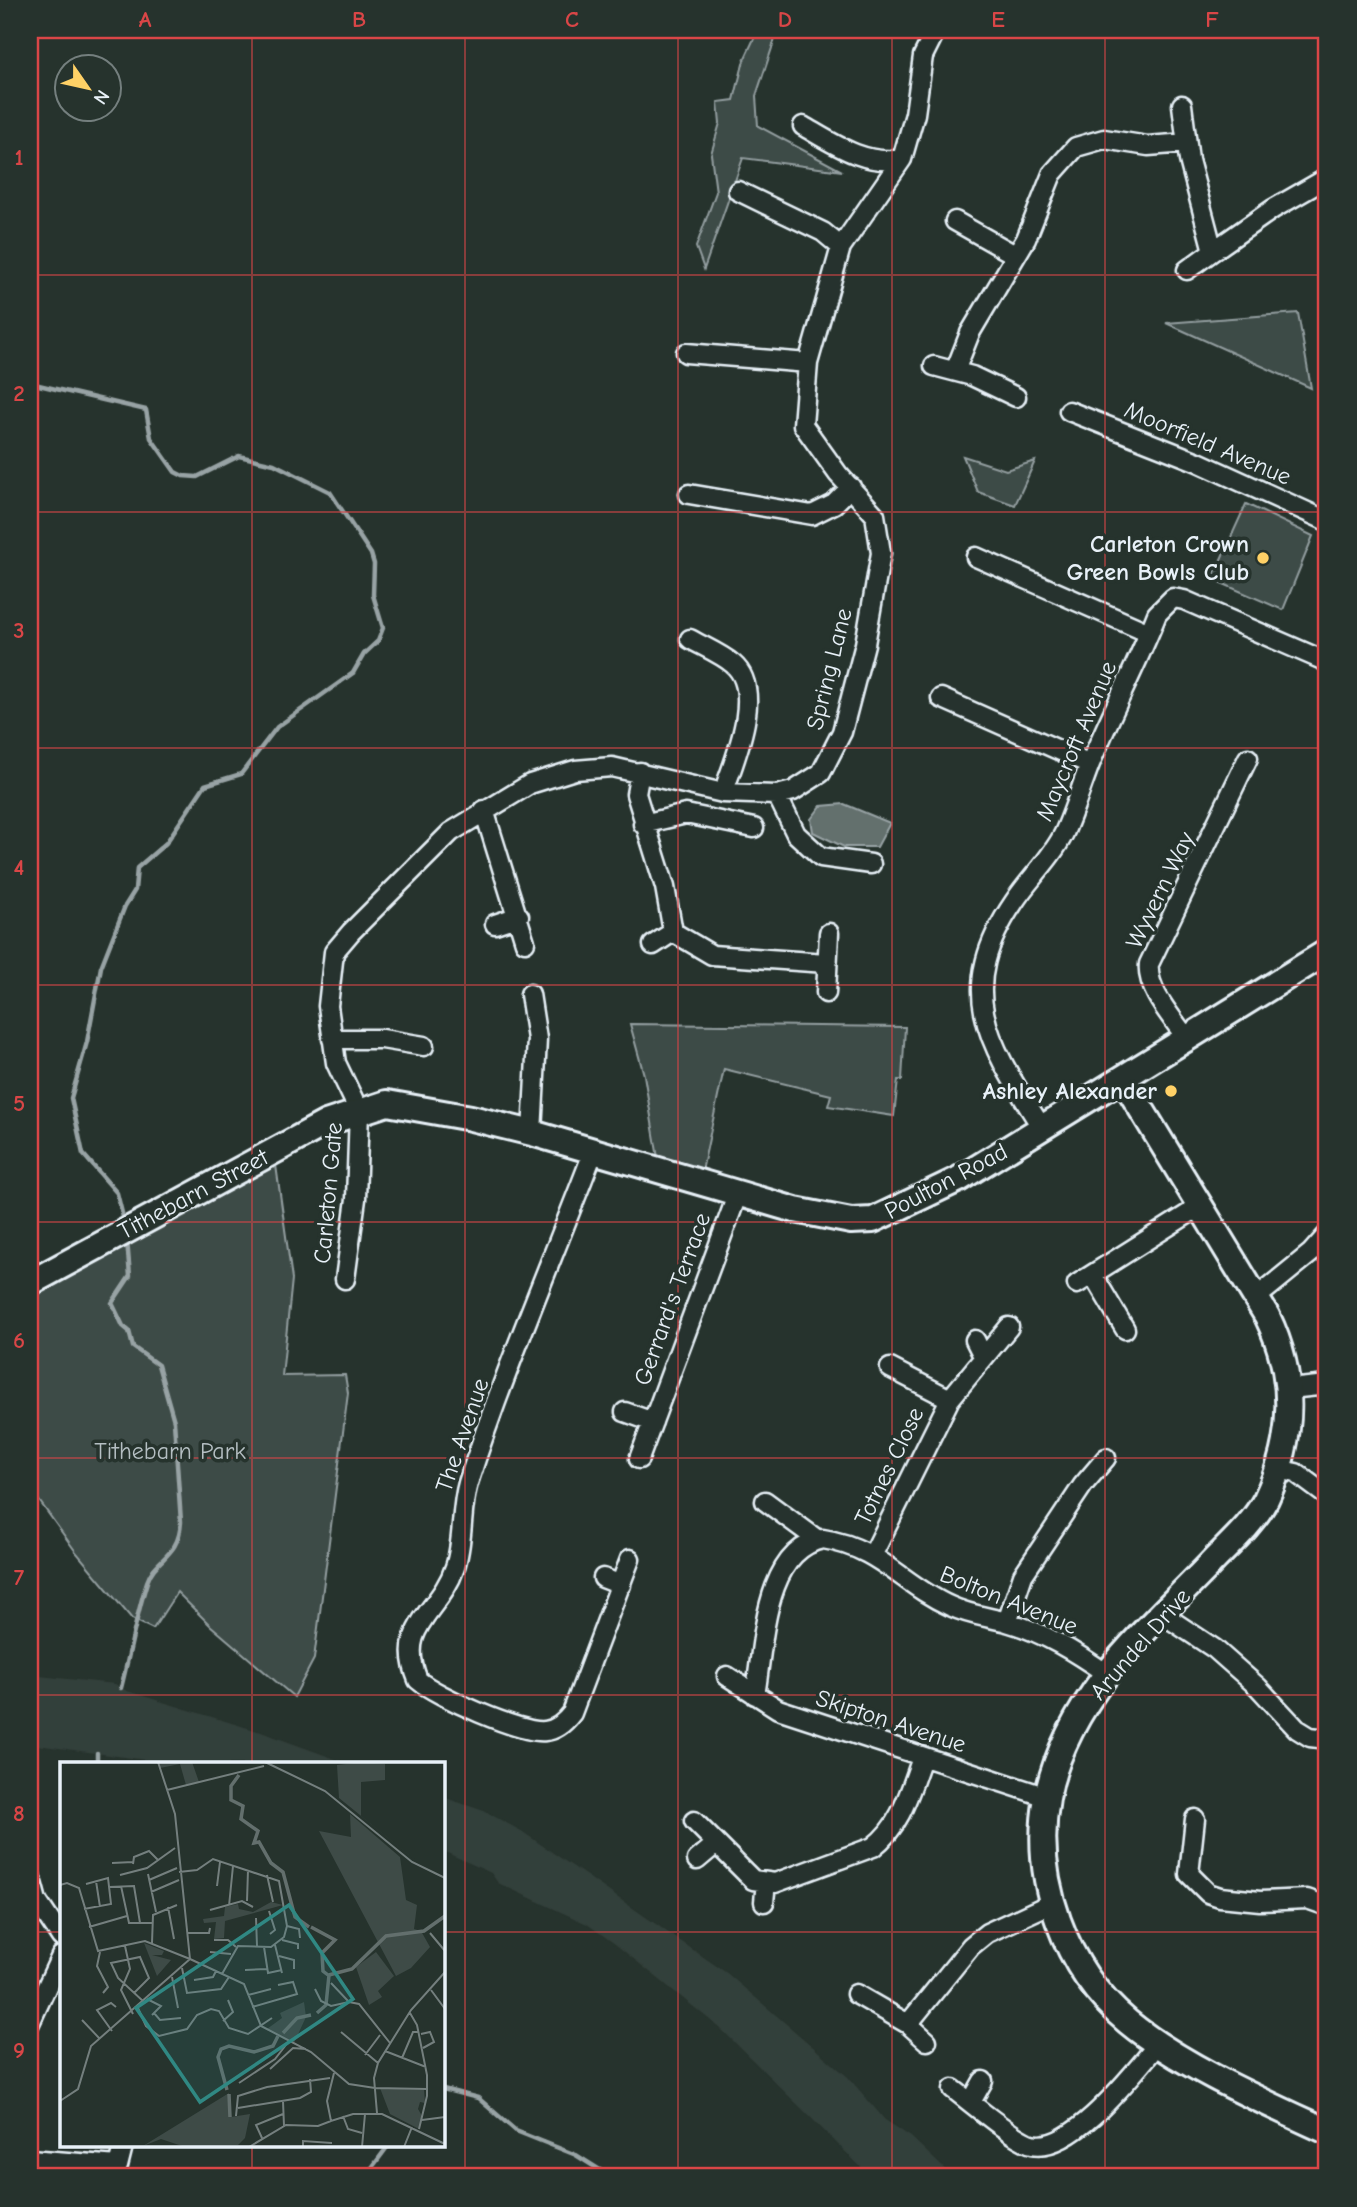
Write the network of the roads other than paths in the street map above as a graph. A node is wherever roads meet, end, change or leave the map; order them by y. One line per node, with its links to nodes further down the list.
1 (936, 30): 5 (street, Spring Lane)
2 (1182, 105): 4 (street)
3 (803, 127): 5 (street)
4 (1186, 143): 10 (street); 11 (street)
5 (902, 159): 9 (street, Spring Lane)
6 (1327, 178): 10 (street)
7 (738, 191): 9 (street)
8 (954, 221): 11 (street)
9 (841, 247): 14 (street, Spring Lane)
10 (1213, 251): 12 (street)
11 (1015, 255): 16 (street)
12 (1187, 270)
13 (686, 353): 14 (street)
14 (808, 363): 19 (street, Spring Lane)
15 (934, 366): 16 (street)
16 (955, 371): 17 (street)
17 (1016, 397)
18 (1069, 411): 21 (street, Moorfield Avenue)
19 (851, 487): 20 (street); 31 (street, Spring Lane)
20 (689, 494)
21 (1327, 521)
22 (976, 557): 23 (street)
23 (1149, 633): 25 (street, Maycroft Avenue); 28 (street, Maycroft Avenue)
24 (690, 639): 30 (street)
25 (1327, 663)
26 (941, 698): 28 (street)
27 (1248, 758): 47 (street, Wyvern Way)
28 (1090, 764): 51 (street, Maycroft Avenue)
29 (640, 772): 30 (street, Spring Lane); 32 (street, Spring Lane); 33 (street)
30 (723, 793): 31 (street, Spring Lane)
31 (777, 795): 35 (street)
32 (484, 810): 36 (street); 46 (street, Spring Lane)
33 (643, 824): 34 (street); 38 (street)
34 (754, 828)
35 (871, 864)
36 (519, 916): 37 (street); 40 (street)
37 (495, 924)
38 (673, 932): 41 (street); 43 (street)
39 (829, 933): 43 (street)
40 (525, 942)
41 (653, 945)
42 (1327, 953): 47 (main road, Poulton Road)
43 (826, 963): 44 (street)
44 (826, 993)
45 (530, 994): 52 (street)
46 (332, 1039): 48 (street); 50 (street, Spring Lane)
47 (1186, 1039): 49 (main road, Poulton Road)
48 (424, 1046)
49 (1123, 1079): 51 (main road, Poulton Road); 55 (main road, Arundel Drive)
50 (359, 1111): 52 (main road, Poulton Road); 57 (street, Carleton Gate); 58 (main road, Tithebarn Street)
51 (1042, 1128): 54 (main road, Poulton Road)
52 (532, 1133): 53 (main road, Poulton Road)
53 (594, 1150): 54 (main road, Poulton Road); 77 (street, The Avenue)
54 (738, 1193): 67 (street, Gerrard's Terrace)
55 (1199, 1207): 59 (main road, Arundel Drive); 61 (street)
56 (1327, 1235): 59 (street)
57 (345, 1279)
58 (30, 1283)
59 (1257, 1297): 64 (main road, Arundel Drive)
60 (1009, 1327): 65 (street, Totnes Close)
61 (1125, 1329)
62 (890, 1368): 65 (street, Totnes Close)
63 (1327, 1385): 64 (street)
64 (1290, 1389): 70 (main road, Arundel Drive)
65 (950, 1399): 74 (street, Totnes Close)
66 (625, 1412): 67 (street, Gerrard's Terrace)
67 (653, 1422): 69 (street, Gerrard's Terrace)
68 (1106, 1458): 79 (street)
69 (639, 1459)
70 (1278, 1469): 71 (street); 78 (main road, Arundel Drive)
71 (1327, 1496)
72 (765, 1501): 73 (street, Bolton Avenue)
73 (818, 1540): 74 (street, Bolton Avenue); 82 (street)
74 (873, 1554): 79 (street, Bolton Avenue)
75 (630, 1559): 77 (street, The Avenue)
76 (603, 1578): 77 (street)
77 (621, 1585)
78 (1162, 1614): 80 (main road, Arundel Drive); 83 (street)
79 (1007, 1622): 80 (street, Bolton Avenue)
80 (1107, 1674): 85 (main road, Arundel Drive)
81 (727, 1676): 82 (street, Skipton Avenue)
82 (755, 1695): 84 (street, Skipton Avenue)
83 (1327, 1739)
84 (922, 1758): 85 (street, Skipton Avenue); 91 (street)
85 (1047, 1797): 93 (main road, Arundel Drive)
86 (1195, 1819): 94 (street)
87 (694, 1821): 88 (street)
88 (716, 1844): 89 (street); 91 (street)
89 (698, 1860)
90 (30, 1875): 95 (street)
91 (766, 1882): 92 (street)
92 (765, 1902)
93 (1052, 1903): 99 (street); 101 (main road, Arundel Drive)
94 (1327, 1906)
95 (60, 1936)
96 (60, 1958): 98 (street)
97 (856, 1994): 99 (street)
98 (30, 2023)
99 (908, 2024): 100 (street)
100 (927, 2041)
101 (1158, 2044): 104 (street); 105 (main road, Arundel Drive)
102 (983, 2081): 104 (street)
103 (953, 2089): 104 (street)
104 (971, 2102)
105 (1326, 2129)
106 (123, 2148): 108 (street)
107 (30, 2159): 108 (street)
108 (119, 2171)

